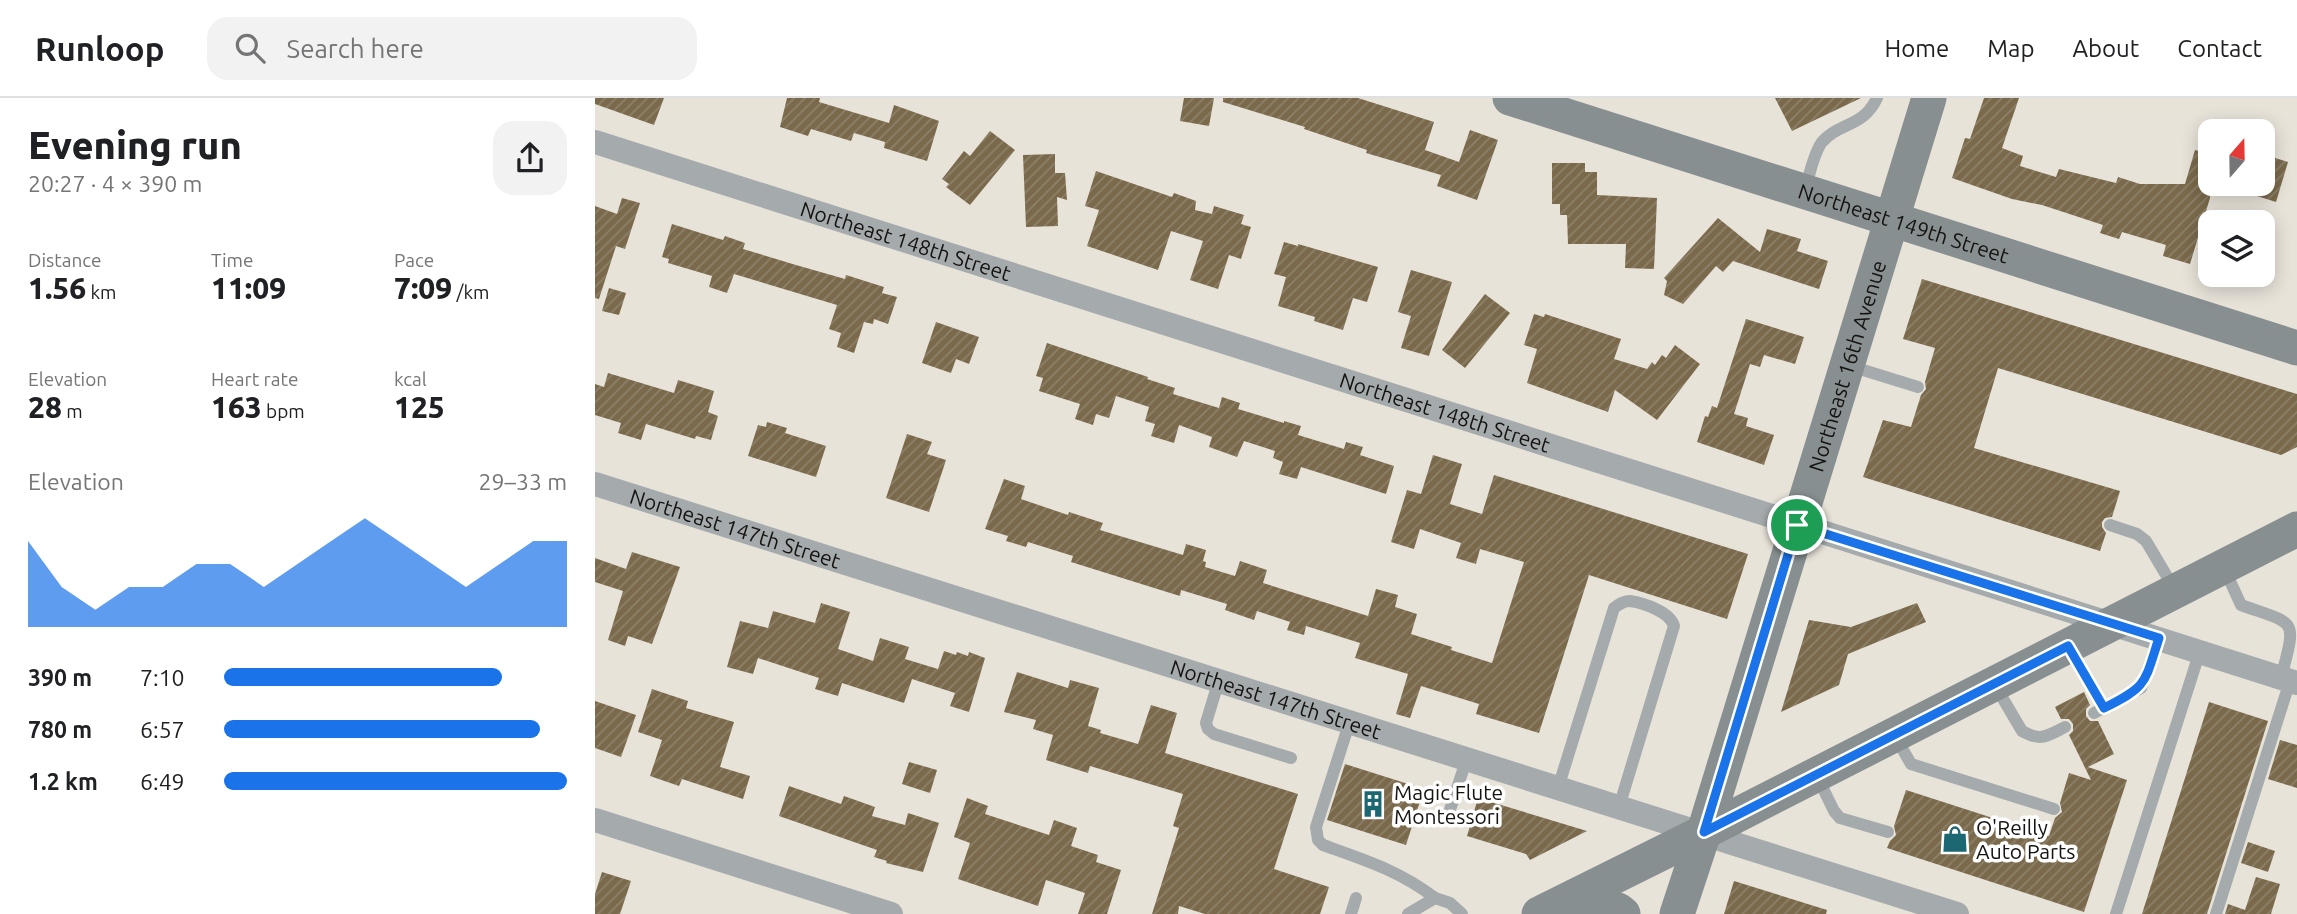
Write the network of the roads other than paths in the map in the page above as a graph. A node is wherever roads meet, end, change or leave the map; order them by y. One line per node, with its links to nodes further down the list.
1 (1510, 98): 5 (street, Northeast 149th Street)
2 (1877, 98): 5 (lane)
3 (1929, 98): 6 (street, Northeast 16th Avenue)
4 (595, 142): 11 (street, Northeast 148th Street)
5 (1804, 191): 6 (street, Northeast 149th Street)
6 (1891, 219): 7 (street, Northeast 149th Street); 8 (street, Northeast 16th Avenue)
7 (2297, 348)
8 (1847, 364): 9 (lane); 11 (street, Northeast 16th Avenue)
9 (1918, 387)
10 (595, 484): 20 (street, Northeast 147th Street)
11 (1797, 525): 16 (street, Northeast 148th Street); 34 (street, Northeast 16th Avenue)
12 (2110, 525): 15 (lane)
13 (2297, 529): 14 (street)
14 (2223, 566): 15 (street); 21 (lane)
15 (2175, 591): 16 (street)
16 (2112, 623): 17 (street, Northeast 148th Street); 18 (street)
17 (2159, 638): 18 (lane); 19 (street, Northeast 148th Street)
18 (2068, 646): 22 (street)
19 (2200, 651): 21 (street, Northeast 148th Street); 48 (lane)
20 (1219, 680): 23 (street, Northeast 147th Street); 26 (lane)
21 (2289, 681): 49 (lane)
22 (1994, 683): 24 (lane); 25 (street)
23 (1350, 721): 27 (street, Northeast 147th Street); 38 (lane)
24 (2065, 727)
25 (1895, 735): 28 (street); 31 (lane)
26 (1291, 758)
27 (1467, 758): 29 (street, Northeast 147th Street); 32 (lane)
28 (1816, 775): 34 (street); 35 (lane)
29 (1559, 788): 30 (street, Northeast 147th Street); 30 (lane)
30 (1619, 807): 34 (street, Northeast 147th Street)
31 (2054, 809)
32 (1447, 819)
33 (595, 820): 39 (street)
34 (1704, 832): 36 (street); 46 (street, Northeast 16th Avenue); 47 (street, Northeast 147th Street)
35 (1888, 832)
36 (1576, 896): 44 (street); 45 (street)
37 (1356, 898): 41 (lane)
38 (1435, 898): 42 (lane); 43 (lane)
39 (858, 909): 40 (street)
40 (891, 914)
41 (1351, 914)
42 (1408, 914)
43 (1462, 914)
44 (1539, 914)
45 (1623, 914)
46 (1677, 914)
47 (1957, 914)
48 (2116, 914)
49 (2216, 914)

